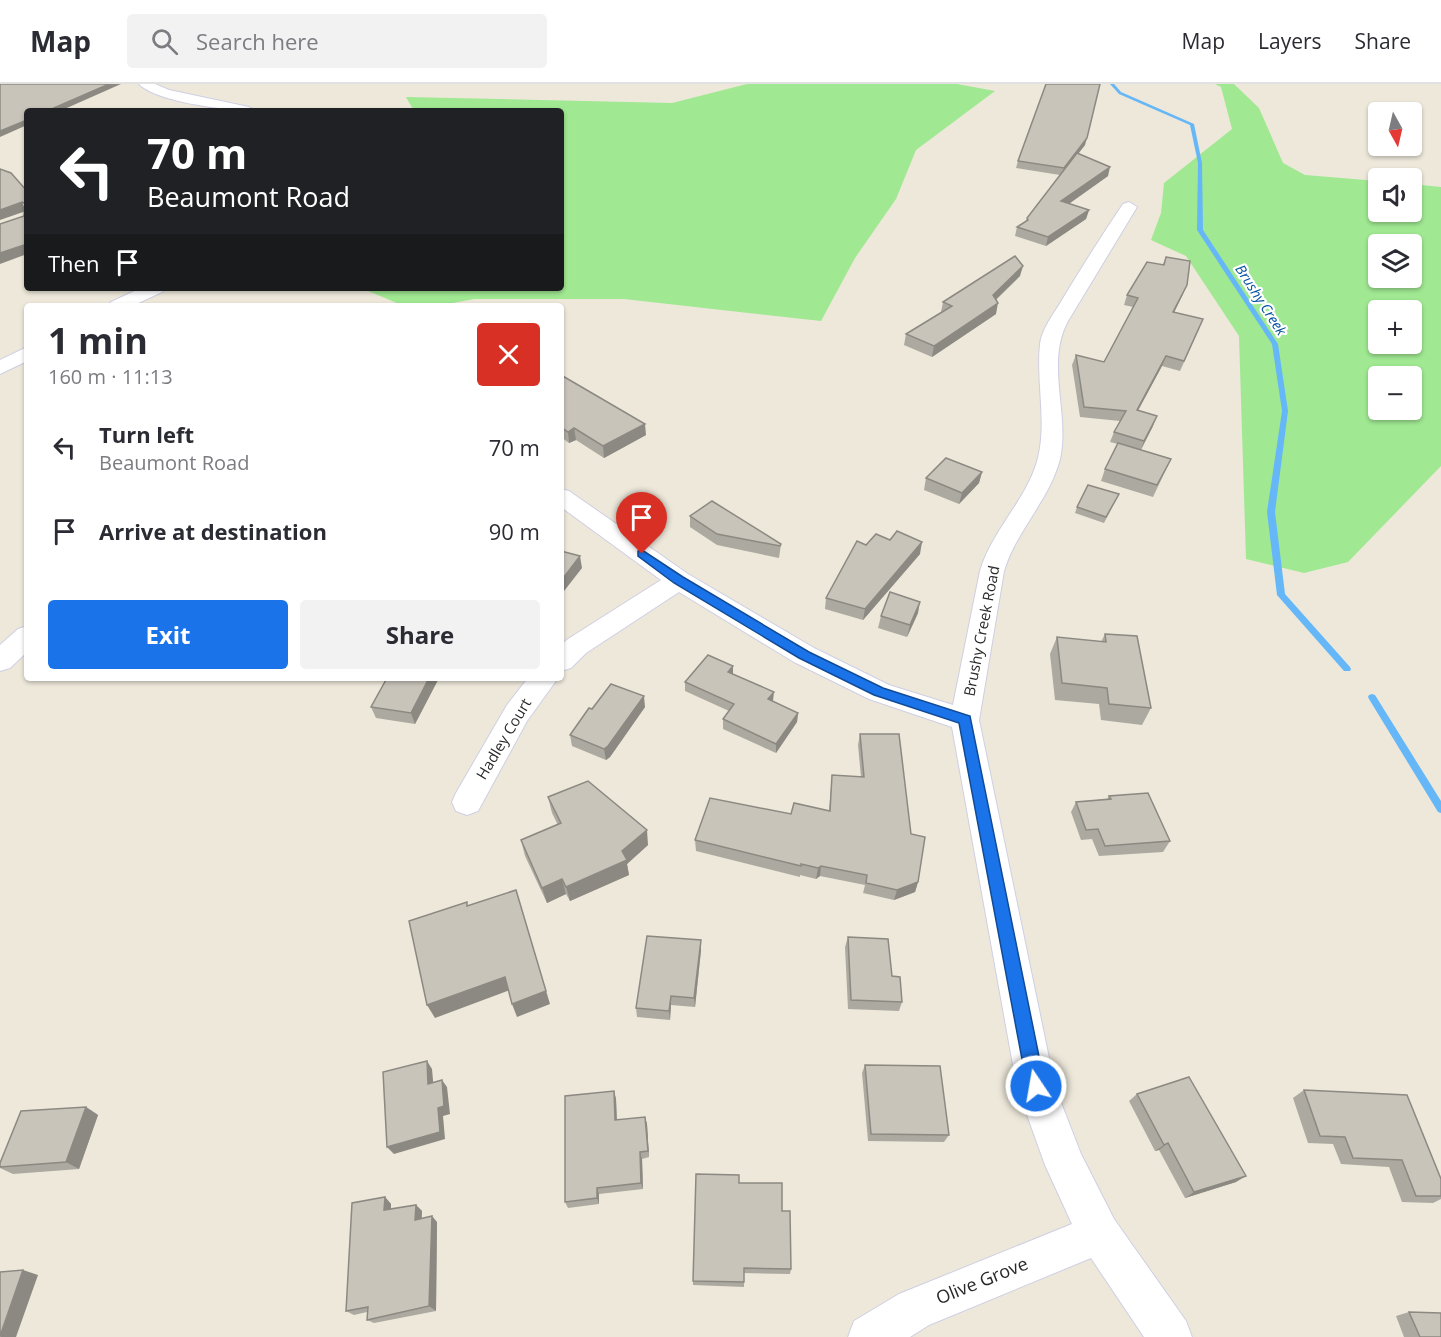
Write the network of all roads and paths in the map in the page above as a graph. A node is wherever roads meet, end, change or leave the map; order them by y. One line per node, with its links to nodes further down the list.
1 (145, 84): 2 (street)
2 (235, 108)
3 (1129, 207): 14 (street, Brushy Creek Road)
4 (150, 291): 5 (street)
5 (124, 303)
6 (24, 354): 7 (street)
7 (0, 368)
8 (564, 498): 9 (street)
9 (679, 580): 11 (street); 14 (street)
10 (24, 639): 12 (street)
11 (564, 658)
12 (0, 661)
13 (542, 681): 15 (street, Hadley Court)
14 (965, 720): 16 (street, Brushy Creek Road)
15 (467, 802)
16 (1099, 1234): 17 (street, Olive Grove); 18 (street, Brushy Creek Road)
17 (870, 1337)
18 (1170, 1337)

